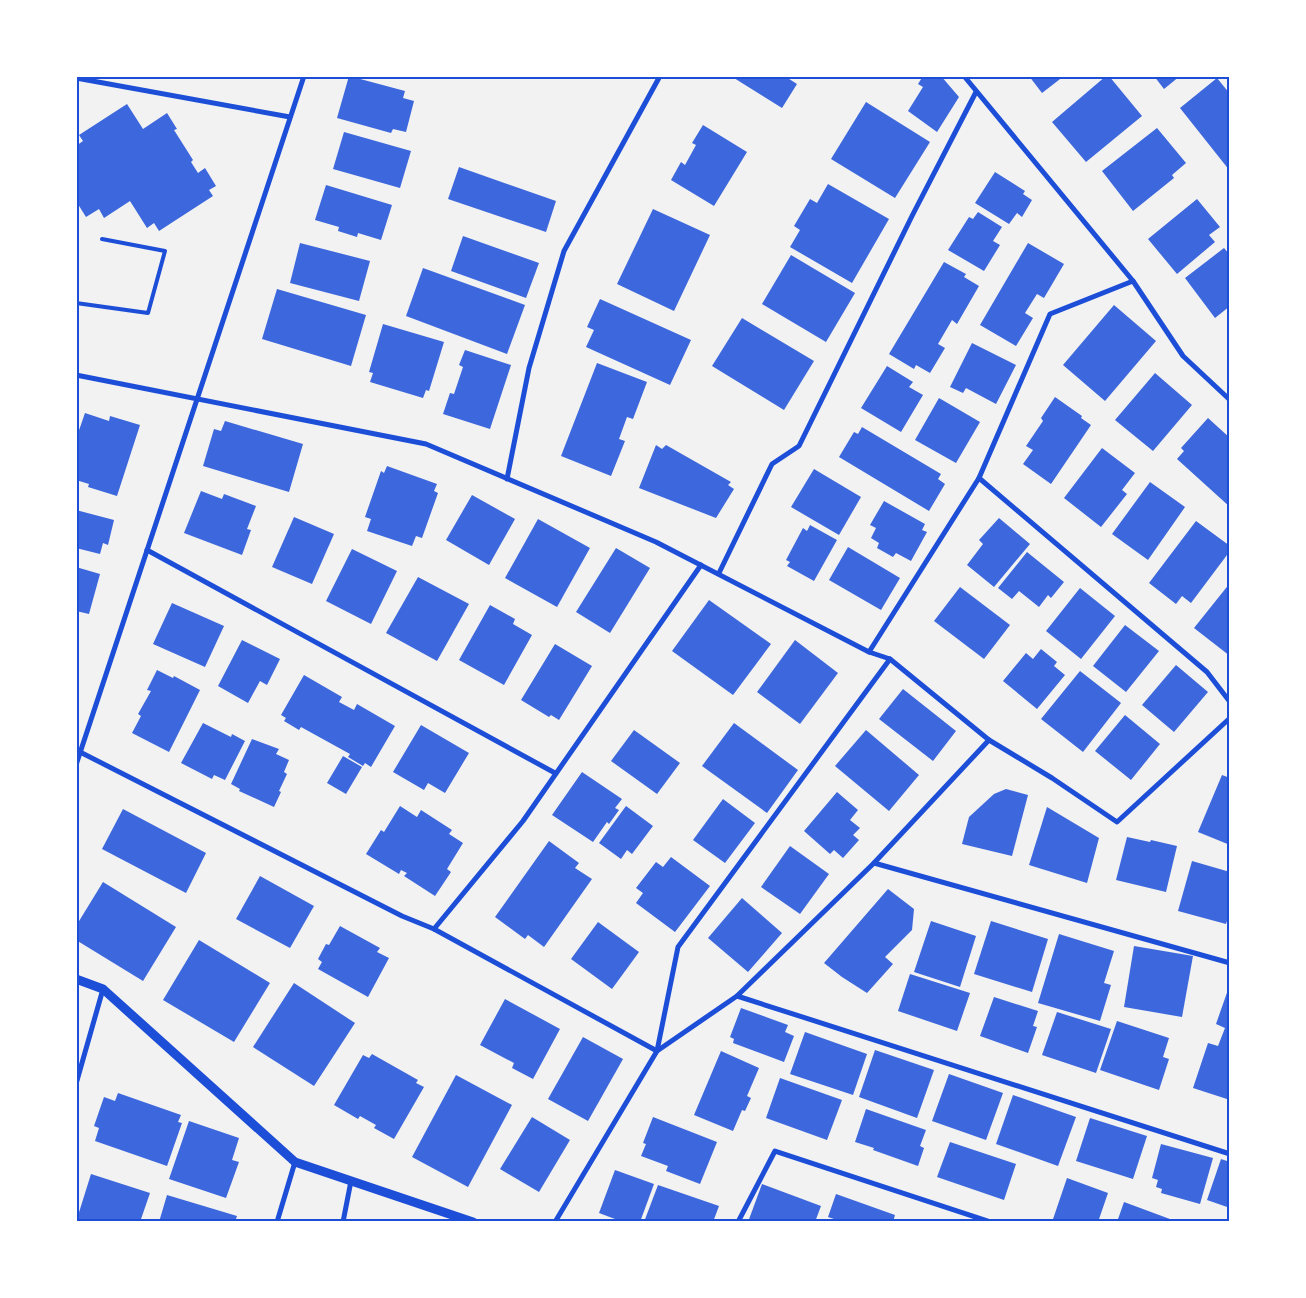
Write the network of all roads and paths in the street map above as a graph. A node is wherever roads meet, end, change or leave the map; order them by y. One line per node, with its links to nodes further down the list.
1 (304, 76): 6 (street)
2 (660, 76): 14 (street)
3 (964, 76): 5 (street)
4 (76, 78): 6 (street)
5 (976, 92): 8 (street); 17 (street)
6 (290, 117): 11 (street)
7 (102, 239): 9 (lane)
8 (1133, 281): 12 (street); 13 (street)
9 (76, 303)
10 (76, 375): 11 (street)
11 (197, 398): 14 (street); 15 (street)
12 (1230, 400)
13 (979, 478): 18 (street); 20 (street)
14 (508, 479): 16 (street)
15 (147, 550): 23 (street); 25 (street)
16 (701, 565): 17 (street); 25 (street)
17 (719, 573): 18 (street)
18 (869, 652): 19 (street)
19 (890, 659): 22 (street); 32 (street)
20 (1230, 702)
21 (1230, 718): 22 (street)
22 (989, 740): 26 (street)
23 (80, 752): 24 (street); 27 (street)
24 (76, 765)
25 (555, 773): 27 (street)
26 (874, 863): 28 (street); 31 (street)
27 (434, 929): 32 (street)
28 (1230, 963)
29 (76, 979): 30 (street)
30 (103, 989): 33 (street); 35 (street)
31 (737, 996): 32 (street); 34 (street)
32 (657, 1051): 40 (street)
33 (76, 1084)
34 (1230, 1154)
35 (295, 1162): 36 (street); 37 (street)
36 (351, 1181): 38 (street); 39 (street)
37 (277, 1222)
38 (343, 1222)
39 (473, 1222)
40 (555, 1222)
41 (738, 1222): 42 (street)
42 (991, 1222)

